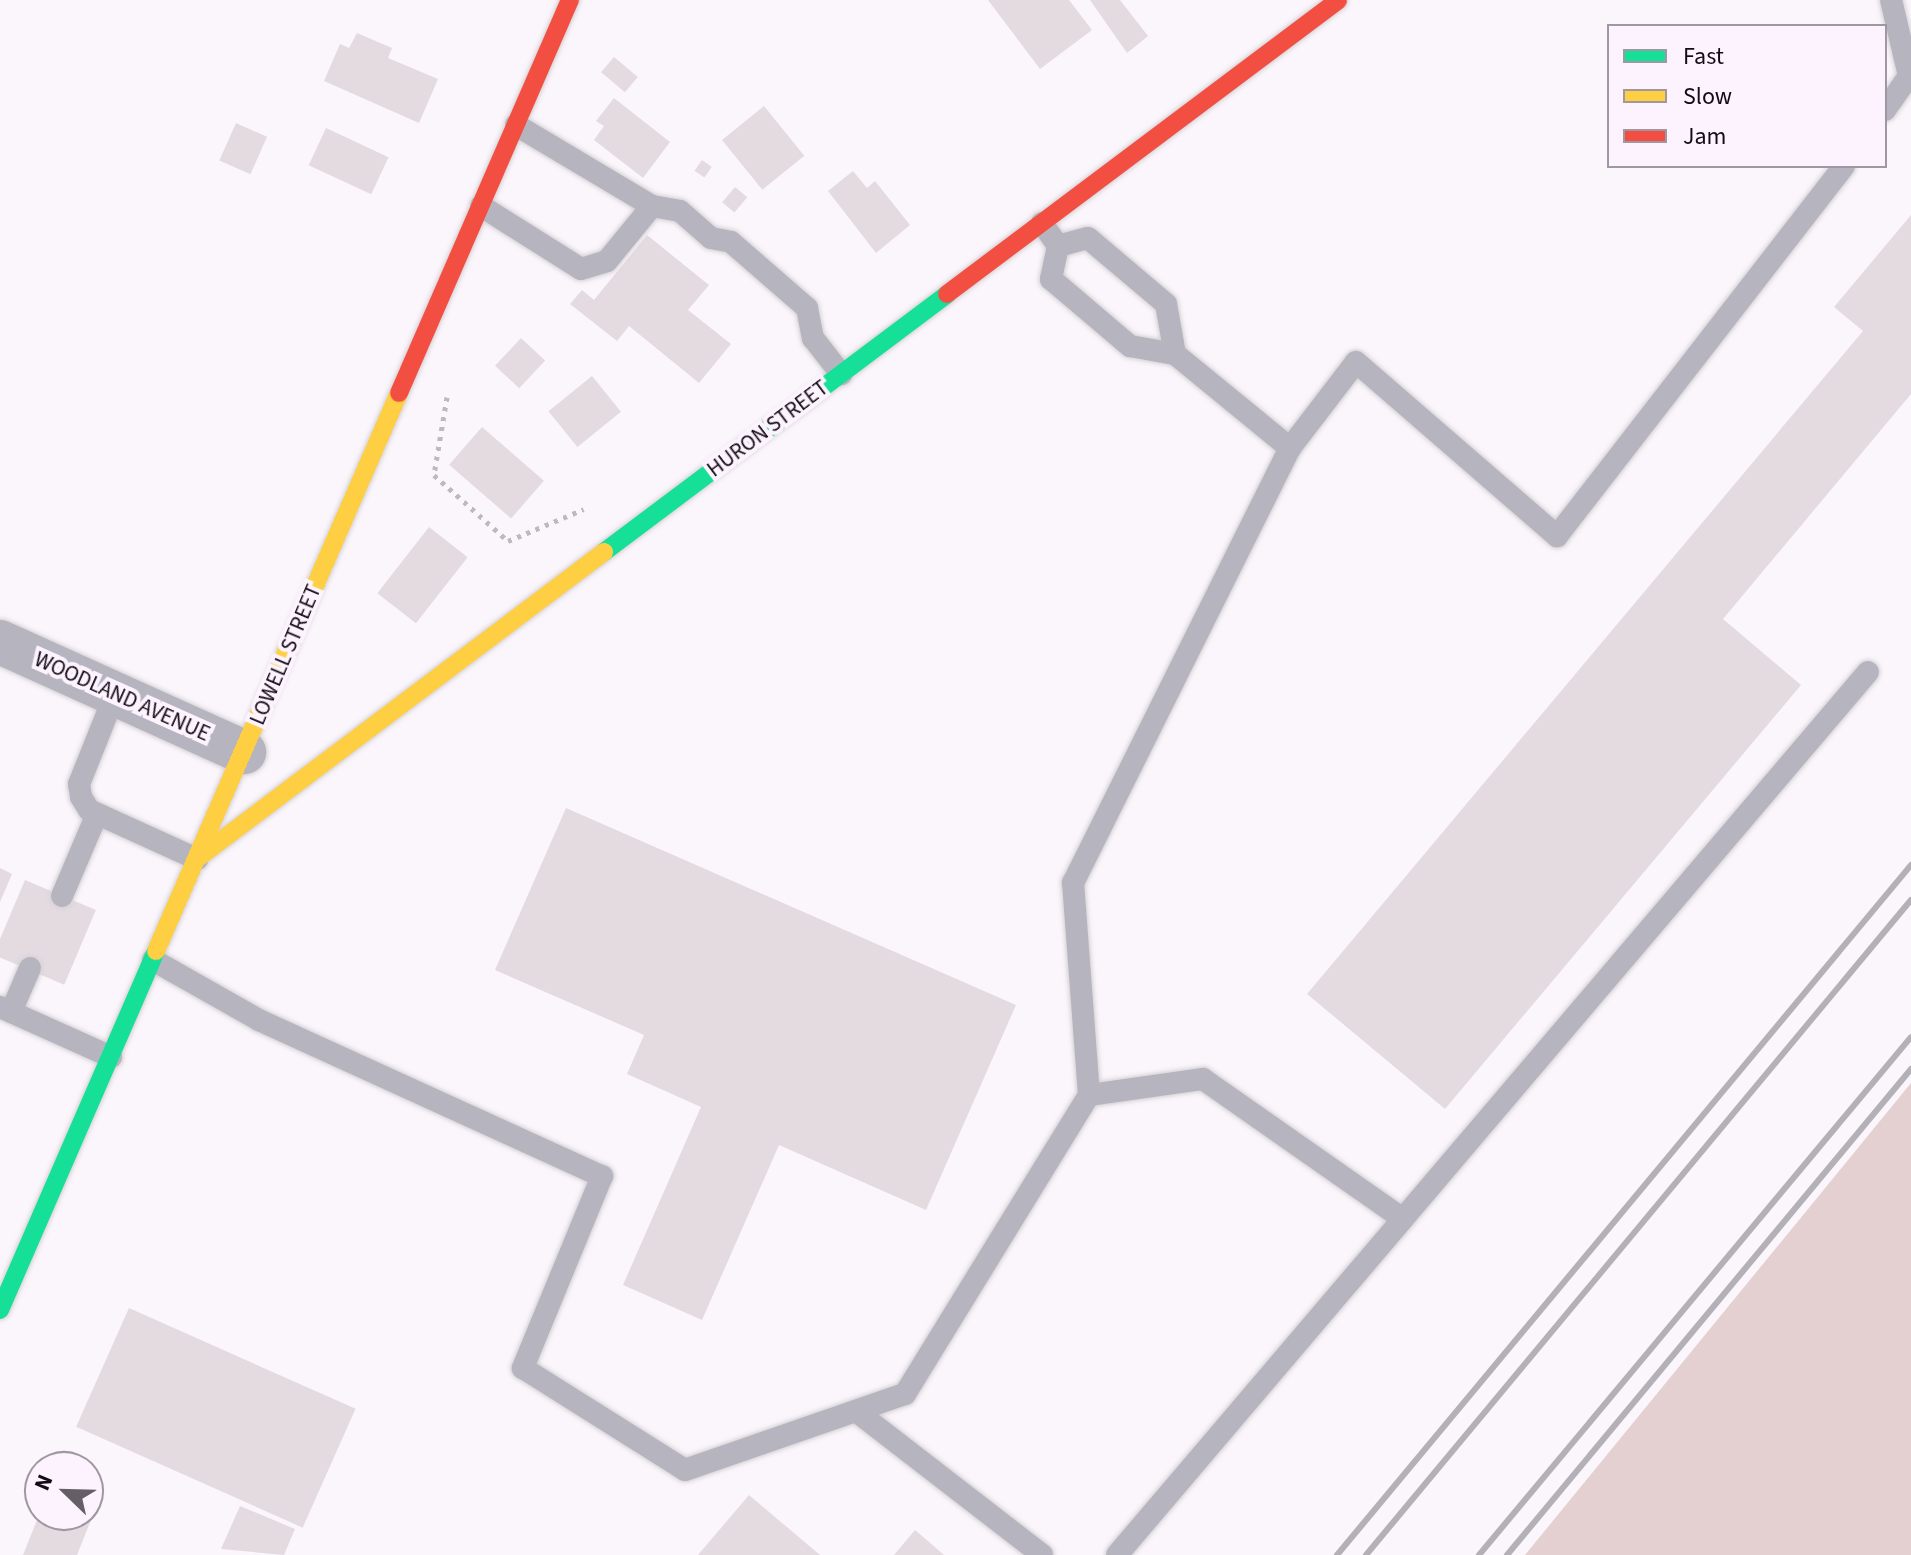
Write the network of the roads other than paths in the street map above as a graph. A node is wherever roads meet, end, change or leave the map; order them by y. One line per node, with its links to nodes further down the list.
1 (570, 0): 5 (street, LOWELL STREET)
2 (1338, 0): 9 (street, HURON STREET)
3 (1891, 0): 4 (lane)
4 (1887, 107)
5 (516, 125): 7 (street, LOWELL STREET); 8 (lane)
6 (1842, 168): 13 (lane)
7 (481, 206): 8 (lane); 17 (street, LOWELL STREET)
8 (652, 206): 12 (lane)
9 (1042, 223): 10 (lane); 12 (street, HURON STREET)
10 (1058, 246): 11 (lane); 11 (lane)
11 (1175, 354): 13 (lane)
12 (841, 374): 19 (street, HURON STREET)
13 (1290, 448): 25 (lane)
14 (0, 642): 16 (street, WOODLAND AVENUE)
15 (1868, 672): 26 (lane)
16 (115, 694): 17 (street, WOODLAND AVENUE); 18 (lane)
17 (244, 752): 19 (street, LOWELL STREET)
18 (97, 814): 19 (lane); 20 (lane)
19 (197, 859): 21 (street, LOWELL STREET)
20 (62, 896)
21 (153, 960): 24 (street, LOWELL STREET); 28 (lane)
22 (30, 968): 23 (lane)
23 (6, 1009): 24 (lane)
24 (111, 1057): 27 (street, LOWELL STREET)
25 (1089, 1095): 26 (lane); 28 (lane)
26 (1403, 1219): 30 (lane)
27 (1, 1304)
28 (856, 1411): 29 (lane)
29 (1042, 1555)
30 (1117, 1555)

